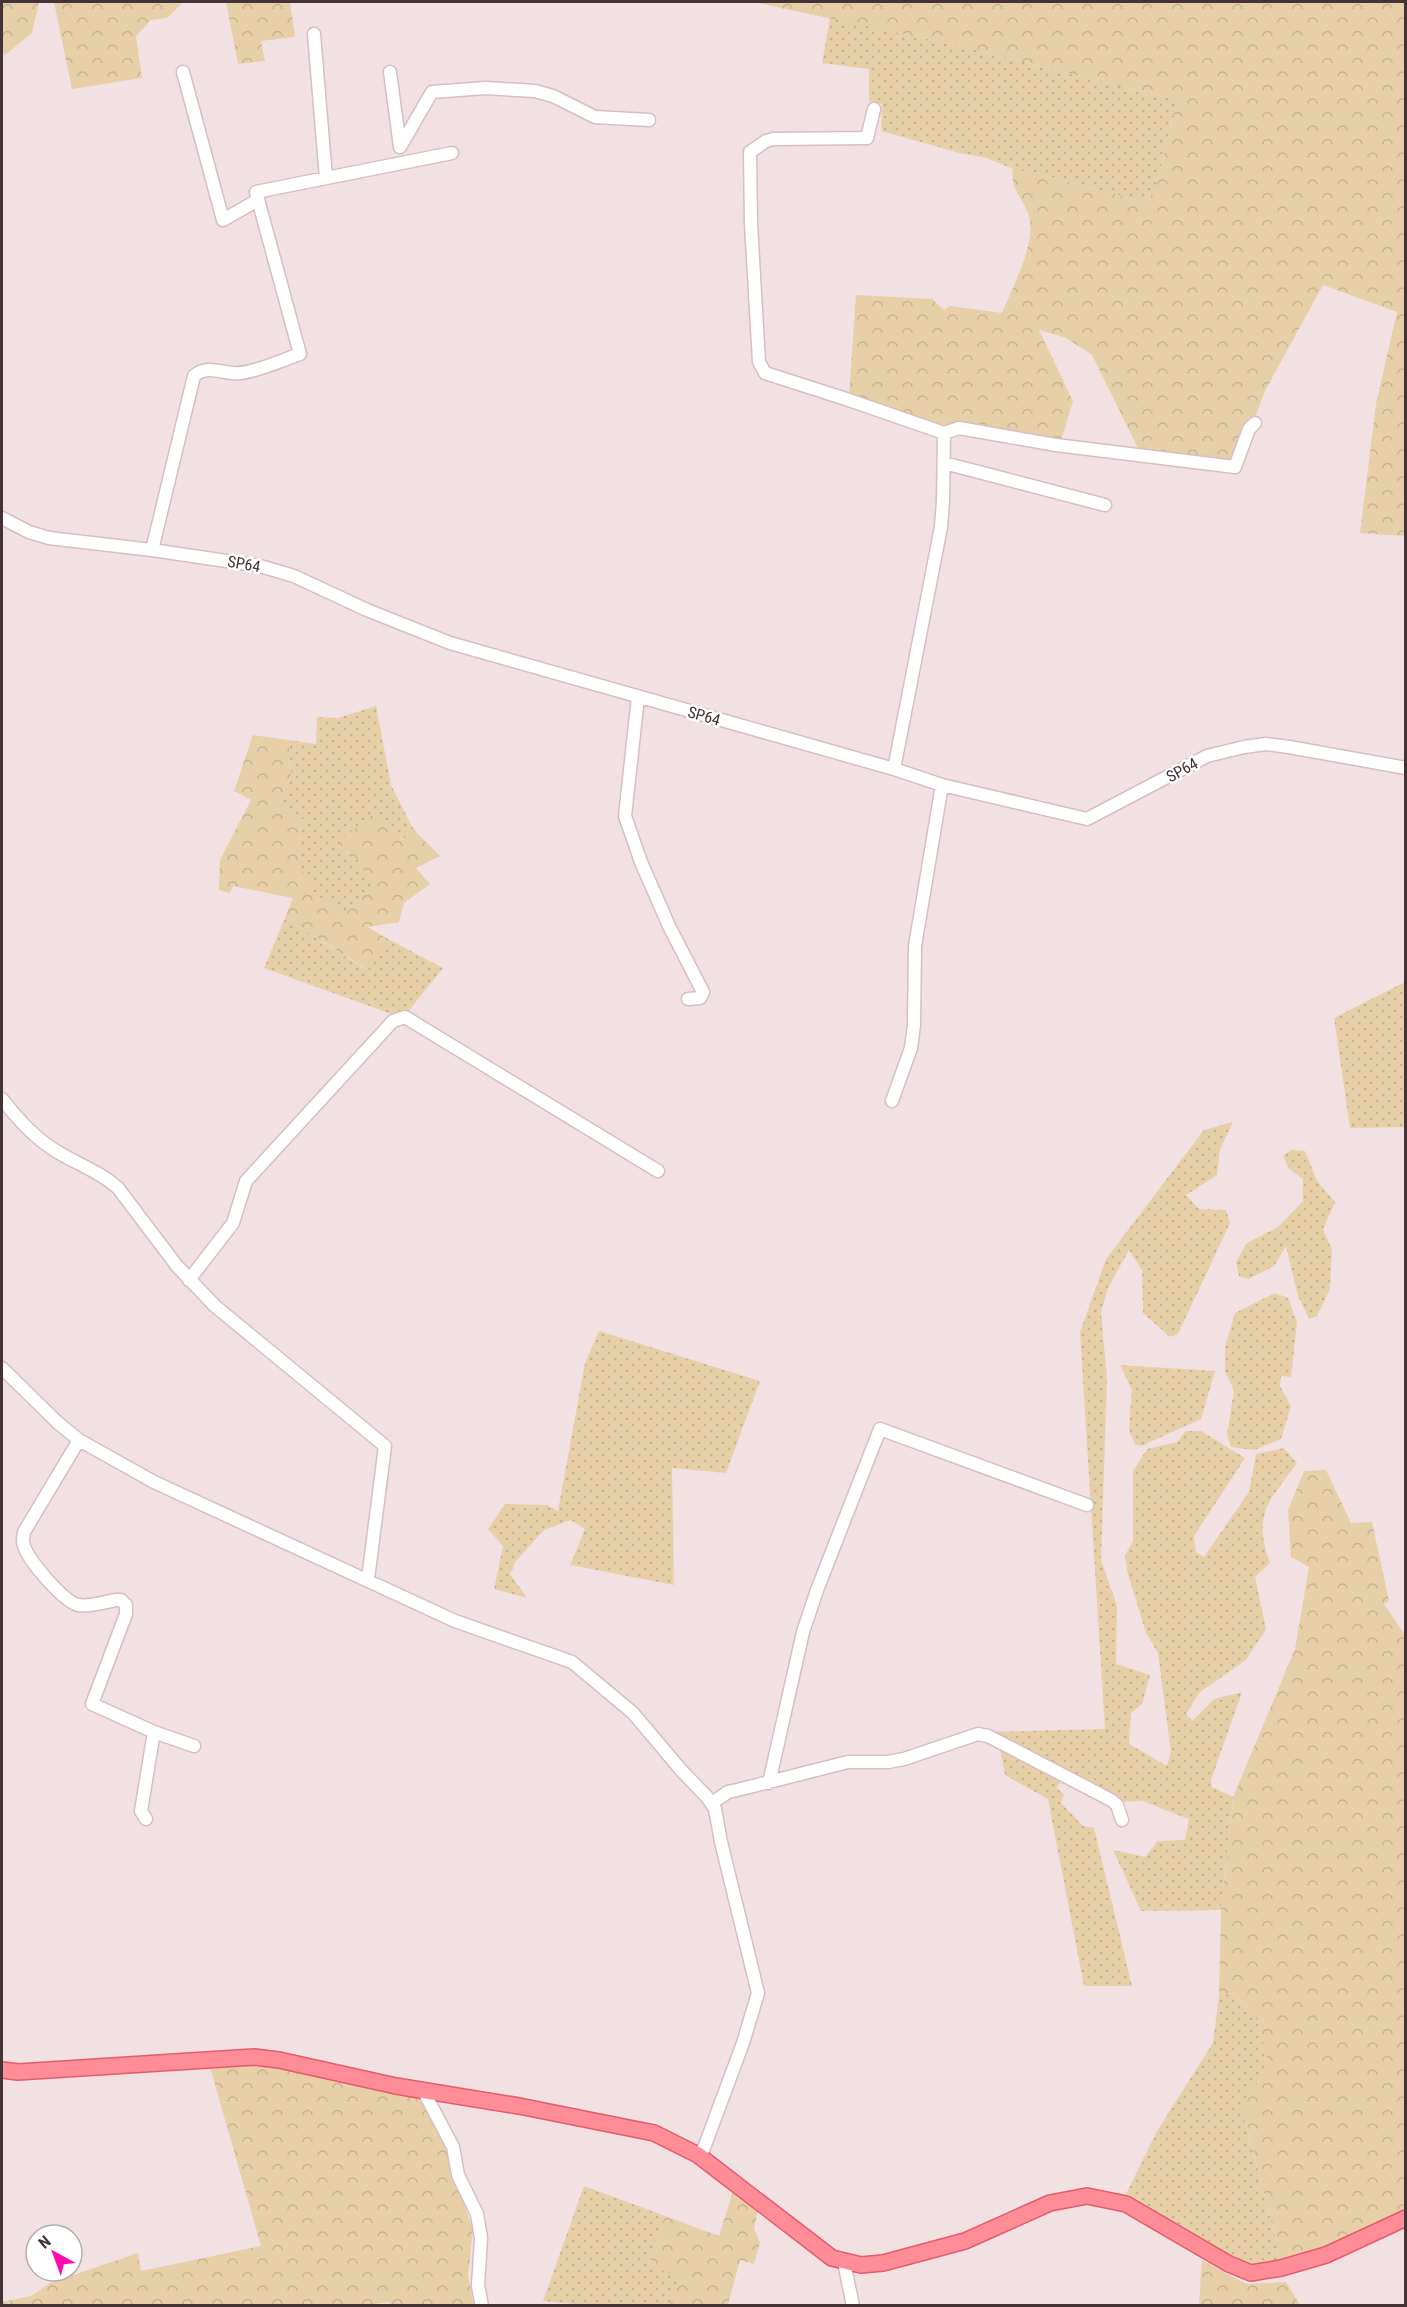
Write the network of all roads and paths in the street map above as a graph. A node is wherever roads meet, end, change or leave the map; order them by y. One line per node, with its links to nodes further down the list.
1 (314, 34): 9 (street)
2 (183, 72): 10 (street)
3 (390, 72): 6 (street)
4 (874, 109): 12 (street)
5 (649, 120): 6 (street)
6 (400, 147): 8 (street)
7 (452, 153): 8 (street)
8 (402, 163): 9 (street)
9 (326, 178): 10 (street)
10 (258, 200): 16 (street)
11 (1255, 423): 12 (street)
12 (944, 433): 13 (street)
13 (944, 463): 14 (street); 19 (street)
14 (1105, 505)
15 (2, 518): 16 (street, SP64 / SP64)
16 (152, 550): 17 (street, SP64 / SP64)
17 (638, 697): 19 (street, SP64 / SP64); 21 (street)
18 (1406, 768): 20 (street, SP64 / SP64)
19 (894, 769): 20 (street, SP64 / SP64)
20 (942, 785): 23 (street)
21 (688, 999)
22 (2, 1099): 25 (street)
23 (892, 1101)
24 (658, 1171): 25 (street)
25 (189, 1280): 29 (street)
26 (2, 1368): 27 (street)
27 (79, 1440): 29 (street); 30 (street)
28 (1087, 1505): 32 (street)
29 (368, 1579): 33 (street)
30 (154, 1732): 31 (street); 34 (street)
31 (194, 1746)
32 (769, 1783): 33 (street); 35 (street)
33 (712, 1803): 38 (street)
34 (146, 1819)
35 (1122, 1820)
36 (2, 2070): 37 (main road)
37 (423, 2090): 38 (main road); 41 (street)
38 (698, 2155): 40 (main road)
39 (1406, 2218): 40 (main road)
40 (844, 2262): 42 (street)
41 (482, 2306)
42 (853, 2306)

